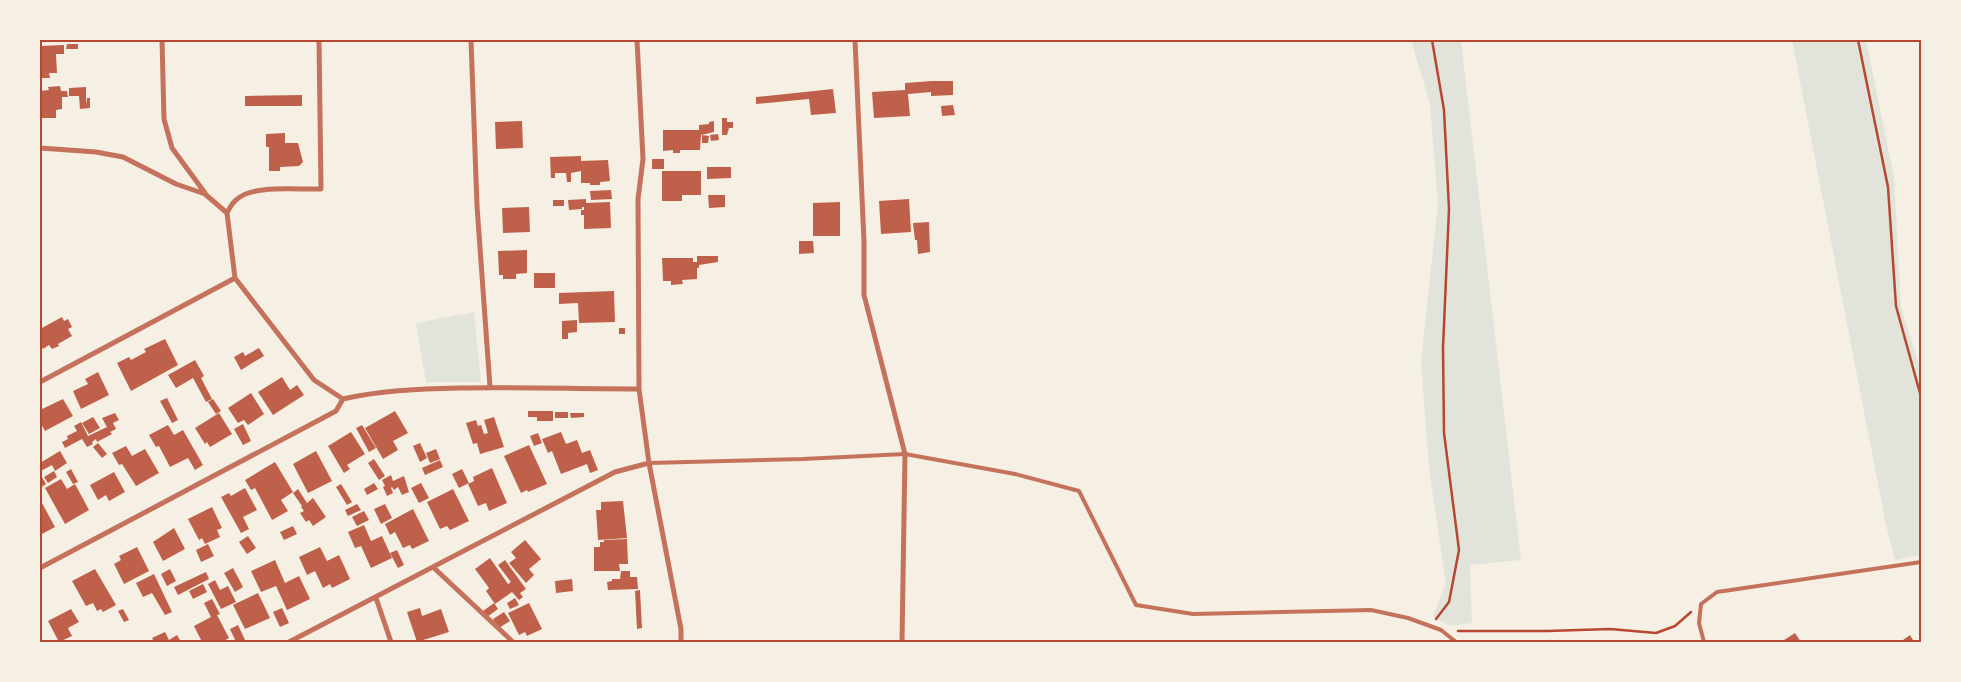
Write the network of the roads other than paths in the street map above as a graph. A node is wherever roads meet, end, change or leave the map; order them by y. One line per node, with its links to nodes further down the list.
1 (162, 40): 7 (street)
2 (320, 40): 8 (street)
3 (470, 40): 11 (street)
4 (637, 40): 12 (street)
5 (855, 40): 14 (street)
6 (40, 148): 7 (street)
7 (205, 194): 8 (street)
8 (227, 213): 9 (street)
9 (235, 278): 10 (street); 13 (street)
10 (40, 382)
11 (490, 387): 12 (street); 13 (street)
12 (639, 389): 15 (street)
13 (343, 399): 18 (street)
14 (904, 454): 15 (lane); 24 (street); 25 (lane)
15 (649, 463): 17 (street); 23 (street)
16 (1921, 562): 26 (lane)
17 (433, 566): 19 (street); 22 (street)
18 (40, 568)
19 (376, 598): 20 (street); 21 (street)
20 (289, 642)
21 (391, 642)
22 (513, 642)
23 (681, 642)
24 (902, 642)
25 (1456, 642)
26 (1704, 642)

